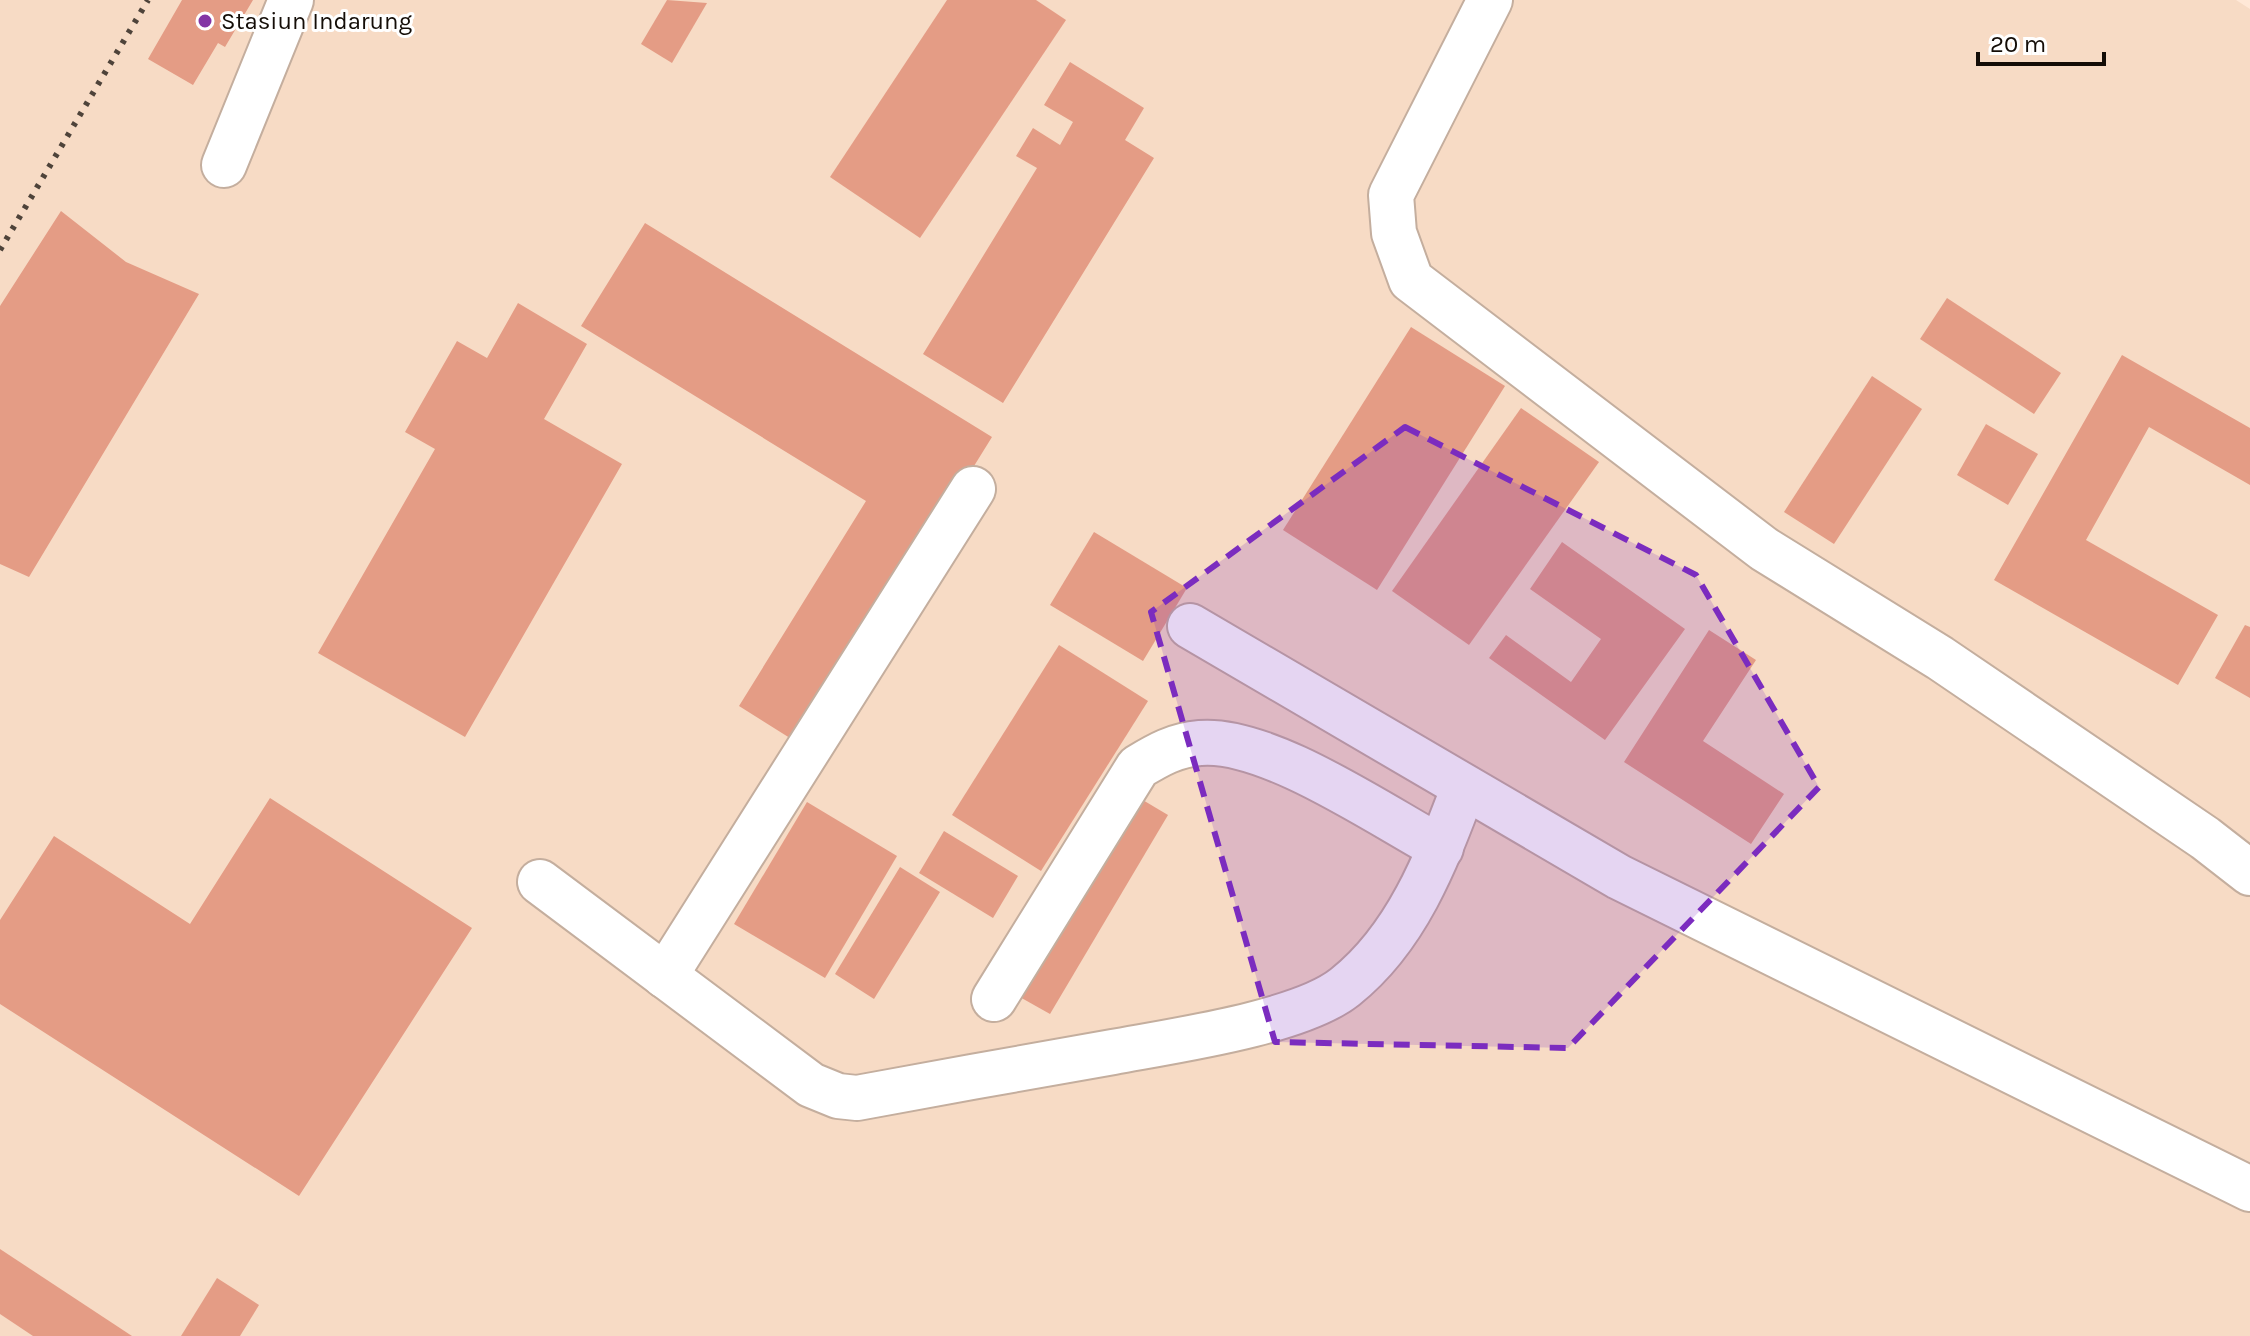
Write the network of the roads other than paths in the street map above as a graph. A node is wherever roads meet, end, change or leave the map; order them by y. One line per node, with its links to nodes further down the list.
1 (291, 0): 3 (lane)
2 (1490, 0): 8 (lane)
3 (224, 165)
4 (973, 489): 10 (lane)
5 (1190, 626): 6 (lane)
6 (1464, 787): 7 (lane); 12 (lane)
7 (1441, 848): 10 (lane); 11 (lane)
8 (2250, 873)
9 (540, 882): 10 (lane)
10 (665, 976)
11 (994, 999)
12 (2250, 1189)

